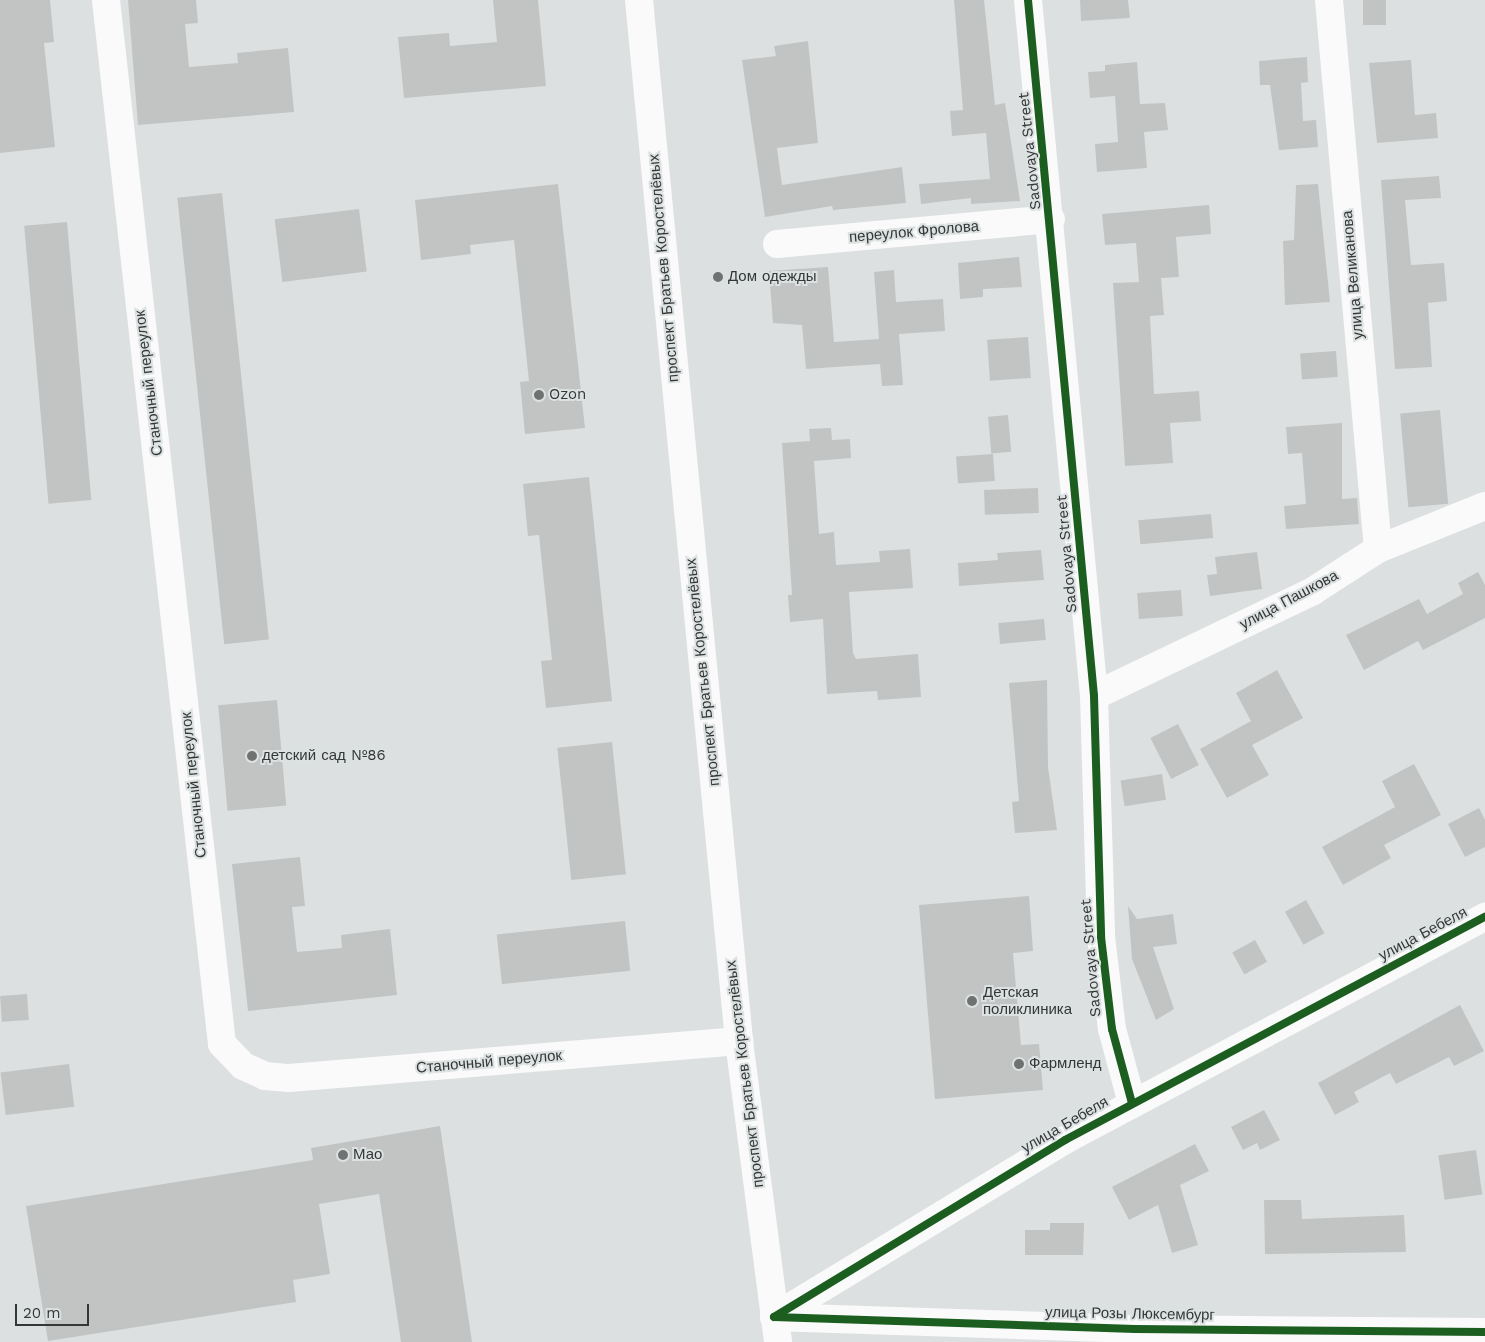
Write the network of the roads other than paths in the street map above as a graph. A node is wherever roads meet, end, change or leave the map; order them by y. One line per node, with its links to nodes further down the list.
1 (106, 0): 11 (street, Станочный переулок)
2 (639, 0): 11 (street, проспект Братьев Коростелёвых)
3 (1028, 0): 5 (street, Sadovaya Street)
4 (1329, 0): 8 (street, улица Великанова)
5 (1051, 219): 6 (street, переулок Фролова); 9 (street, Sadovaya Street)
6 (777, 244)
7 (1485, 506): 8 (street, улица Пашкова)
8 (1378, 549): 9 (street, улица Пашкова)
9 (1094, 696): 12 (street, Sadovaya Street)
10 (1485, 917): 12 (street, улица Бебеля)
11 (738, 1040): 13 (street, проспект Братьев Коростелёвых)
12 (1132, 1103): 13 (street, улица Бебеля)
13 (776, 1329): 14 (street, улица Розы Люксембург)
14 (1485, 1332)

